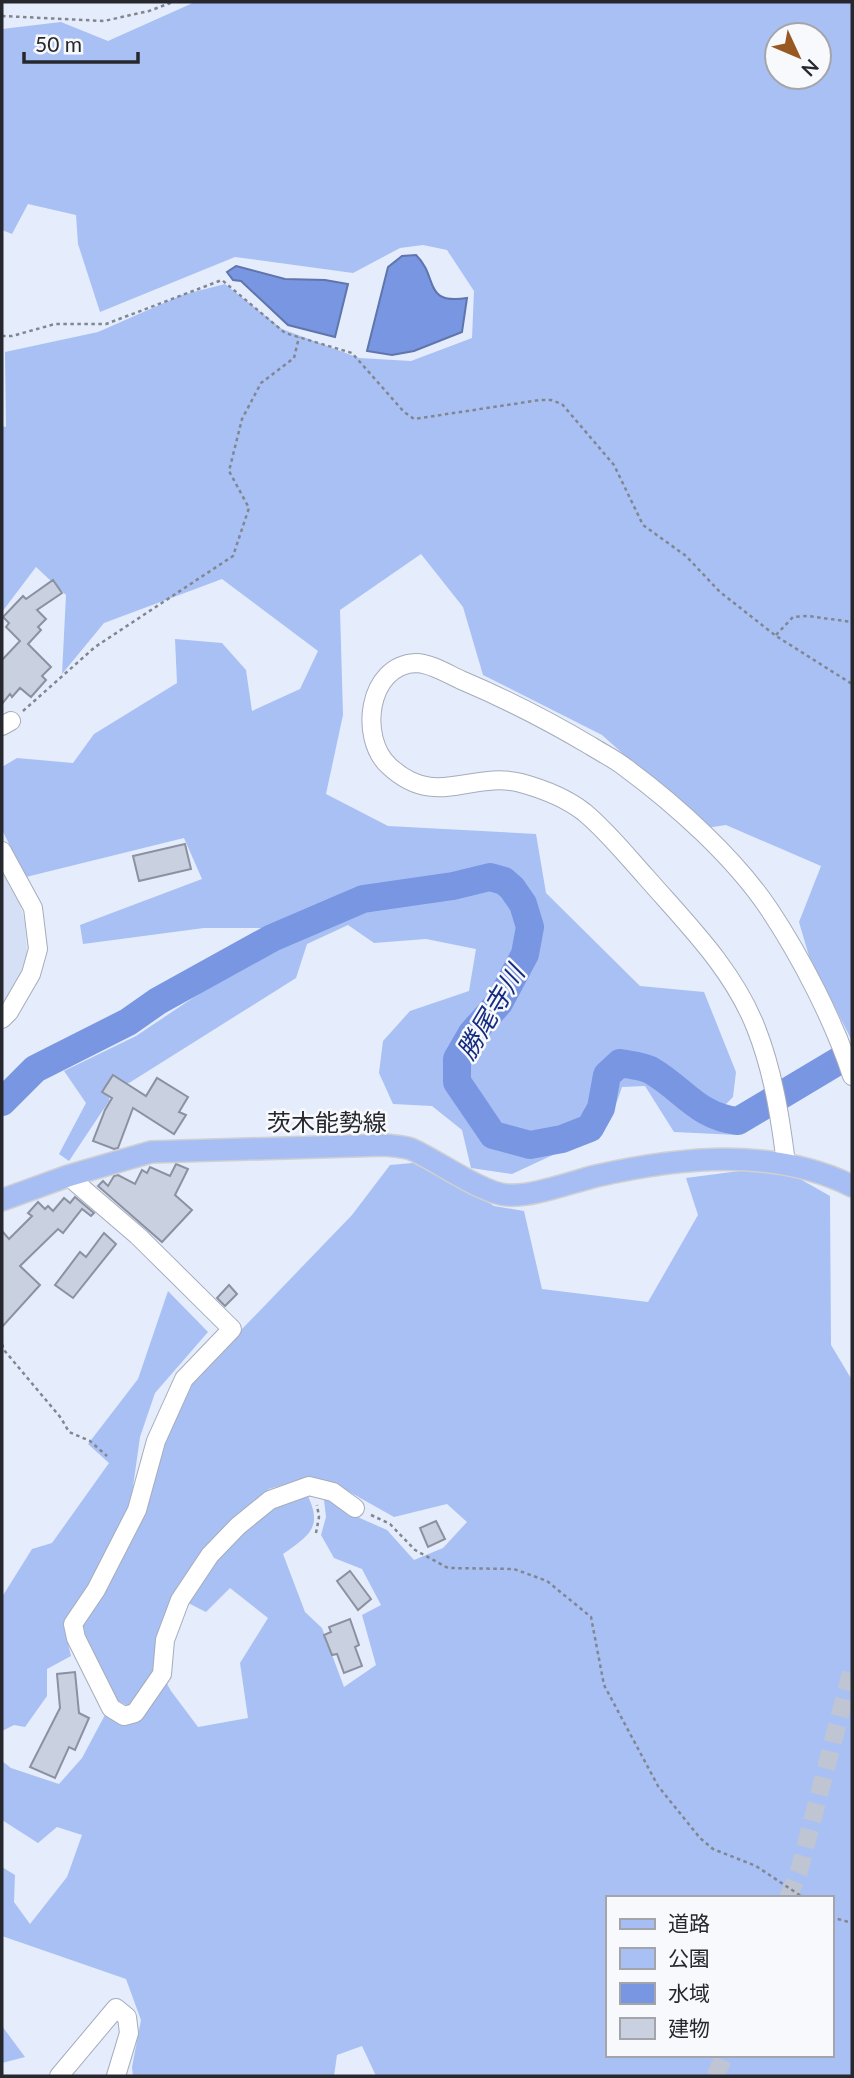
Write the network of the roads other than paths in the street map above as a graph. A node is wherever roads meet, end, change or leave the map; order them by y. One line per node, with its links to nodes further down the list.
1 (2, 851): 2 (street)
2 (2, 1019)
3 (852, 1076): 4 (street)
4 (786, 1163): 5 (main road, 茨木能勢線); 6 (main road, 茨木能勢線)
5 (68, 1176): 7 (main road, 茨木能勢線); 8 (street)
6 (852, 1186)
7 (2, 1200)
8 (355, 1507)
9 (59, 2076): 10 (street)
10 (116, 2076)

